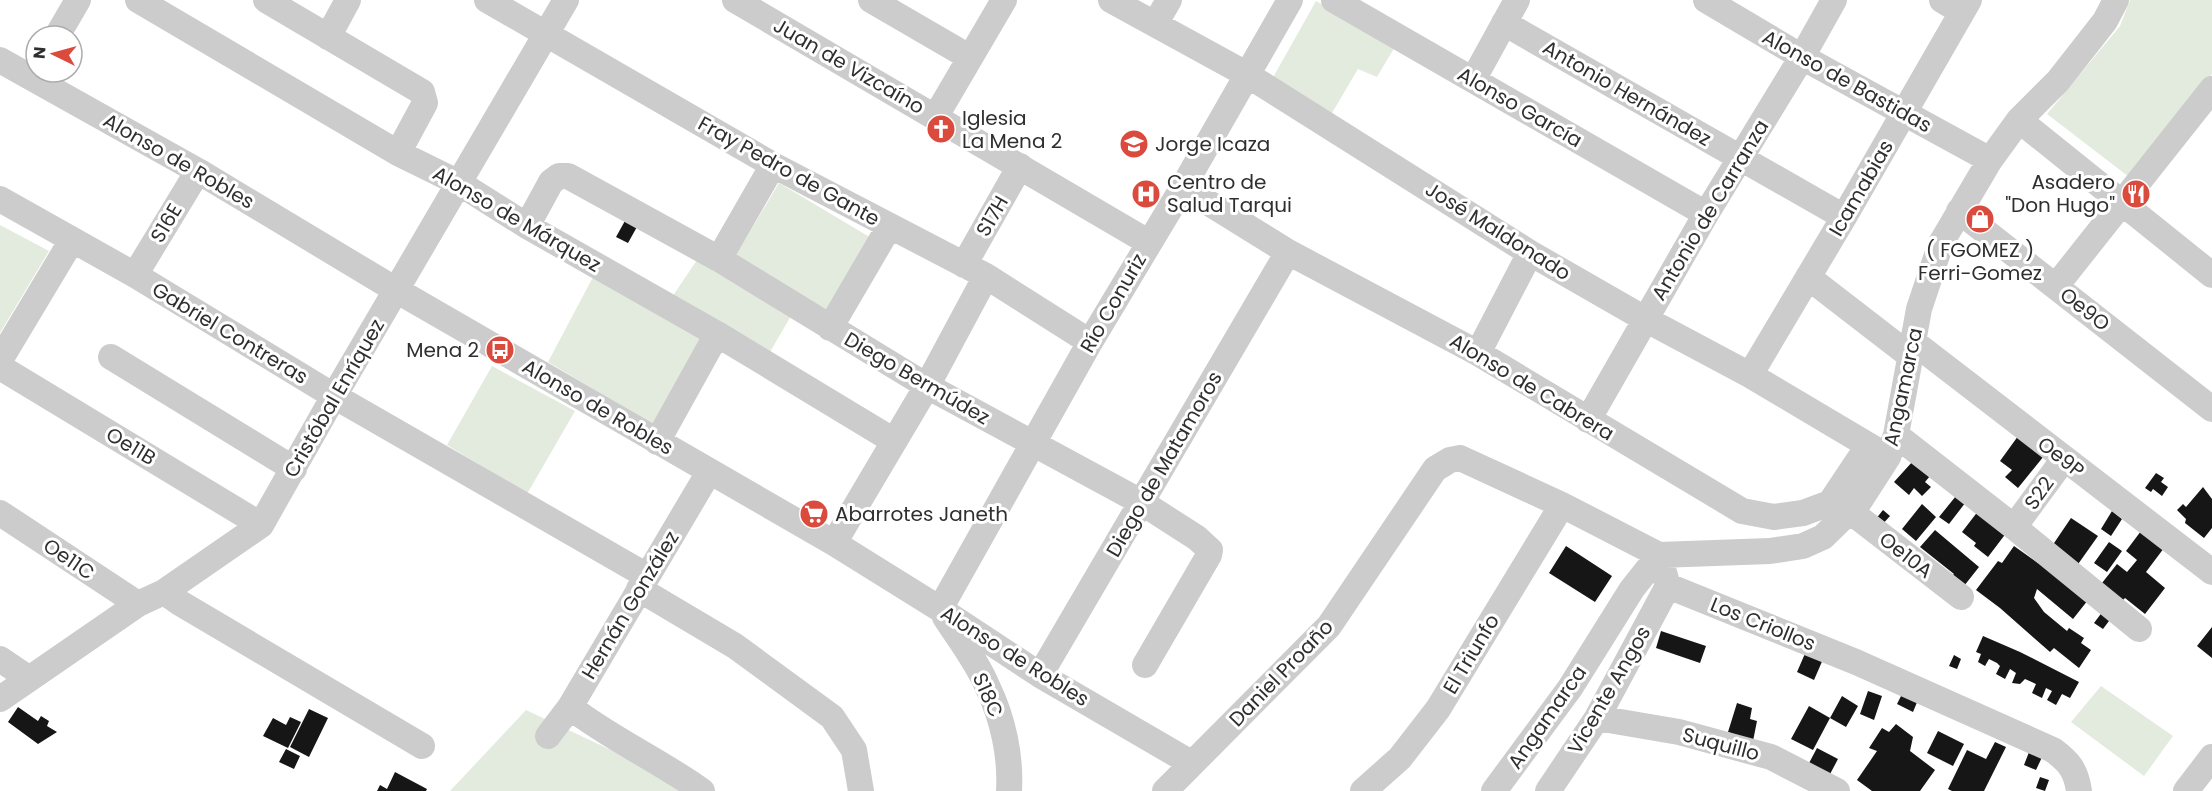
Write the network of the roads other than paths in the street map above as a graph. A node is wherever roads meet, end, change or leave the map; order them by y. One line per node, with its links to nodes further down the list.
1 (78, 0): 20 (street)
2 (138, 0): 35 (street, Alonso de Márquez)
3 (266, 0): 23 (street)
4 (348, 0): 23 (street)
5 (487, 0): 22 (street, Fray Pedro de Gante)
6 (566, 0): 22 (street, Cristóbal Enríquez)
7 (735, 0): 33 (street, Juan de Vizcaíno)
8 (871, 0): 24 (street)
9 (1004, 0): 24 (street)
10 (1111, 0): 21 (street, José Maldonado)
11 (1169, 0): 21 (street)
12 (1290, 0): 28 (street, Río Conuriz)
13 (1334, 0): 29 (street, Alonso García)
14 (1517, 0): 19 (street)
15 (1706, 0): 25 (street, Alonso de Bastidas)
16 (1834, 0): 25 (street, Antonio de Carranza)
17 (2116, 0): 34 (street, Angamarca)
18 (1958, 4): 32 (street, Icamabias)
19 (1504, 23): 29 (street); 36 (street, Antonio Hernández)
20 (64, 24)
21 (1155, 24): 28 (street, José Maldonado)
22 (546, 34): 38 (street, Fray Pedro de Gante); 41 (street, Cristóbal Enríquez)
23 (328, 37): 35 (street)
24 (969, 57): 33 (street)
25 (1802, 57): 32 (street, Alonso de Bastidas); 36 (street, Antonio de Carranza)
26 (0, 60): 27 (street, Alonso de Robles)
27 (24, 70)
28 (1246, 74): 42 (street, Río Conuriz); 53 (street, José Maldonado)
29 (1473, 80): 46 (street, Alonso García)
30 (50, 84): 40 (street, Alonso de Robles)
31 (2212, 89): 44 (street)
32 (1905, 112): 37 (street, Alonso de Bastidas); 47 (street, Icamabias)
33 (936, 116): 39 (street, Juan de Vizcaíno)
34 (2019, 120): 37 (street, Angamarca); 44 (street)
35 (398, 153): 41 (street, Alonso de Márquez)
36 (1740, 158): 46 (street, Antonio de Carranza); 47 (street, Antonio Hernández)
37 (1990, 160): 45 (street, Angamarca)
38 (773, 165): 49 (street, Fray Pedro de Gante); 54 (street)
39 (1020, 166): 51 (street, Juan de Vizcaíno); 55 (street, S17H)
40 (198, 171): 56 (street, S16E); 60 (street, Alonso de Robles)
41 (459, 183): 48 (street, Alonso de Márquez); 60 (street, Cristóbal Enríquez)
42 (1182, 187): 51 (street, Río Conuriz); 52 (street, Alonso de Cabrera)
43 (0, 199): 50 (street, Gabriel Contreras)
44 (2122, 204): 57 (street); 59 (street)
45 (1959, 211): 59 (street, Oe9O); 65 (street, Angamarca)
46 (1706, 214): 61 (street, Antonio de Carranza)
47 (1844, 217): 58 (street, Icamabias)
48 (527, 226): 54 (street, Diego Bermúdez); 63 (street, Alonso de Márquez)
49 (889, 227): 55 (street, Fray Pedro de Gante); 62 (street)
50 (72, 240): 56 (street, Gabriel Contreras); 68 (street)
51 (1148, 242): 64 (street, Río Conuriz)
52 (1288, 252): 66 (street, Alonso de Cabrera); 82 (street, Diego de Matamoros)
53 (1530, 253): 61 (street, José Maldonado); 66 (street)
54 (718, 260): 62 (street, Diego Bermúdez)
55 (975, 271): 64 (street, Fray Pedro de Gante); 71 (street, S17H)
56 (135, 275): 72 (street, Gabriel Contreras)
57 (2212, 275)
58 (1808, 277): 65 (street, Oe9P); 70 (street, Icamabias)
59 (2056, 286): 73 (street, Oe9O)
60 (396, 290): 72 (street, Cristóbal Enríquez); 76 (street, Alonso de Robles)
61 (1645, 319): 70 (street, José Maldonado); 74 (street, Antonio de Carranza)
62 (830, 328): 71 (street, Diego Bermúdez)
63 (717, 334): 75 (street, Alonso de Márquez); 76 (street)
64 (1090, 342): 77 (street, Río Conuriz)
65 (1911, 348): 78 (street, Angamarca); 79 (street, Oe9P)
66 (1478, 353): 74 (street, Alonso de Cabrera)
67 (111, 357): 80 (street)
68 (0, 360)
69 (0, 368): 86 (street, Oe11B)
70 (1750, 375): 78 (street, José Maldonado)
71 (927, 386): 75 (street, S17H); 77 (street, Diego Bermúdez)
72 (334, 396): 80 (street, Cristóbal Enríquez); 91 (street, Gabriel Contreras)
73 (2212, 408)
74 (1588, 420): 78 (street, Alonso de Cabrera)
75 (894, 441): 88 (street, S17H)
76 (657, 442): 81 (street, Alonso de Robles)
77 (1032, 444): 82 (street, Diego Bermúdez); 96 (street, Río Conuriz)
78 (1884, 446): 84 (street, Angamarca); 87 (street, José Maldonado)
79 (2064, 459): 87 (street, S22); 90 (street, Oe9P)
80 (294, 469): 86 (street, Cristóbal Enríquez)
81 (710, 472): 88 (street, Alonso de Robles); 91 (street, Hernán González)
82 (1141, 502): 99 (street, Diego Bermúdez); 100 (street, Diego de Matamoros)
83 (1562, 505): 89 (street); 108 (street, Daniel Proaño); 113 (street, El Triunfo)
84 (1851, 512): 89 (street, Angamarca); 94 (street, Oe10A)
85 (0, 513): 95 (street, Oe11C)
86 (261, 525): 93 (street, Cristóbal Enríquez)
87 (2014, 527): 97 (street, José Maldonado)
88 (834, 543): 96 (street, Alonso de Robles)
89 (1659, 555): 92 (street); 114 (street, Angamarca)
90 (2208, 562)
91 (643, 582): 103 (street, Hernán González); 110 (street, Gabriel Contreras)
92 (1668, 586): 104 (street, Vicente Angos); 117 (street, Los Criollos)
93 (164, 592): 95 (street, Cristóbal Enríquez); 106 (street)
94 (1961, 597)
95 (138, 604): 101 (street, Cristóbal Enríquez)
96 (940, 609): 100 (street, Alonso de Robles); 111 (street, S18C)
97 (2139, 629)
98 (0, 659): 101 (street)
99 (1145, 665)
100 (1040, 675): 108 (street, Alonso de Robles)
101 (28, 678): 102 (street, Cristóbal Enríquez)
102 (0, 699)
103 (570, 707): 105 (street, Hernán González); 109 (street)
104 (1597, 718): 115 (street, Vicente Angos); 116 (street, Suquillo)
105 (548, 736)
106 (422, 746)
107 (2212, 757): 118 (street)
108 (1191, 763): 112 (street, Daniel Proaño)
109 (702, 791)
110 (861, 791)
111 (1009, 791)
112 (1165, 791)
113 (1363, 791)
114 (1494, 791)
115 (1548, 791)
116 (1837, 791)
117 (2079, 791)
118 (2186, 791)

